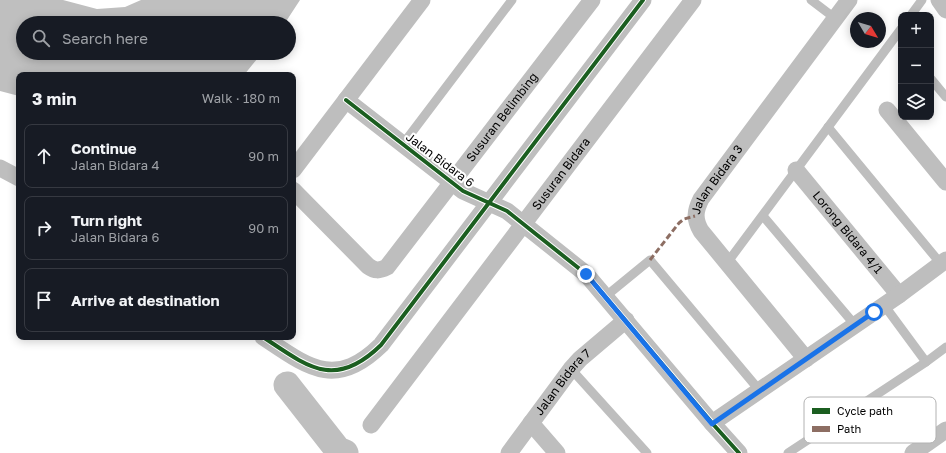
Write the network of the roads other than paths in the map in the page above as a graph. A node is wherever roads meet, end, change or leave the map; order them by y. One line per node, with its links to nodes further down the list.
1 (422, 0): 16 (street)
2 (512, 0): 19 (lane)
3 (592, 0): 25 (street, Susuran Belimbing)
4 (643, 0): 27 (street)
5 (693, 0): 29 (street, Susuran Bidara)
6 (811, 0): 12 (lane)
7 (849, 0): 12 (street, Jalan Bidara 3)
8 (922, 0): 11 (lane)
9 (939, 0): 10 (street)
10 (946, 10)
11 (913, 12)
12 (836, 19): 31 (street, Jalan Bidara 3)
13 (898, 37): 18 (lane)
14 (934, 83): 15 (lane)
15 (946, 97)
16 (346, 100): 19 (street, Jalan Bidara 6); 20 (street)
17 (887, 110): 24 (street)
18 (828, 127): 22 (lane); 30 (lane)
19 (403, 144): 25 (street, Jalan Bidara 6)
20 (296, 166)
21 (0, 168): 23 (street)
22 (796, 170): 28 (lane); 32 (street, Lorong Bidara 4/1)
23 (16, 176)
24 (946, 182)
25 (452, 183): 26 (street, Susuran Belimbing); 27 (street, Jalan Bidara 6)
26 (296, 193)
27 (489, 203): 29 (street, Jalan Bidara 6); 37 (street)
28 (762, 216): 31 (lane); 36 (lane)
29 (523, 223): 33 (street, Jalan Bidara 6); 46 (street, Susuran Bidara)
30 (944, 262): 32 (street)
31 (727, 263): 39 (street, Jalan Bidara 3)
32 (899, 295): 34 (street)
33 (606, 296): 35 (street, Jalan Bidara 6); 42 (lane)
34 (884, 305): 36 (street); 40 (lane)
35 (626, 320): 41 (street, Jalan Bidara 7); 45 (street, Jalan Bidara 6)
36 (855, 325): 39 (street)
37 (268, 340)
38 (946, 347): 40 (lane)
39 (806, 359): 42 (street)
40 (926, 362): 43 (lane)
41 (571, 369): 44 (street, Jalan Bidara 7); 53 (lane)
42 (760, 390): 45 (street)
43 (873, 397)
44 (531, 423): 51 (street, Jalan Bidara 7); 52 (street)
45 (712, 424): 54 (street, Jalan Bidara 6)
46 (371, 425)
47 (946, 430): 48 (street)
48 (936, 437)
49 (804, 442): 55 (lane)
50 (927, 443): 56 (street)
51 (509, 453)
52 (557, 453)
53 (647, 453)
54 (739, 453)
55 (788, 453)
56 (913, 453)

